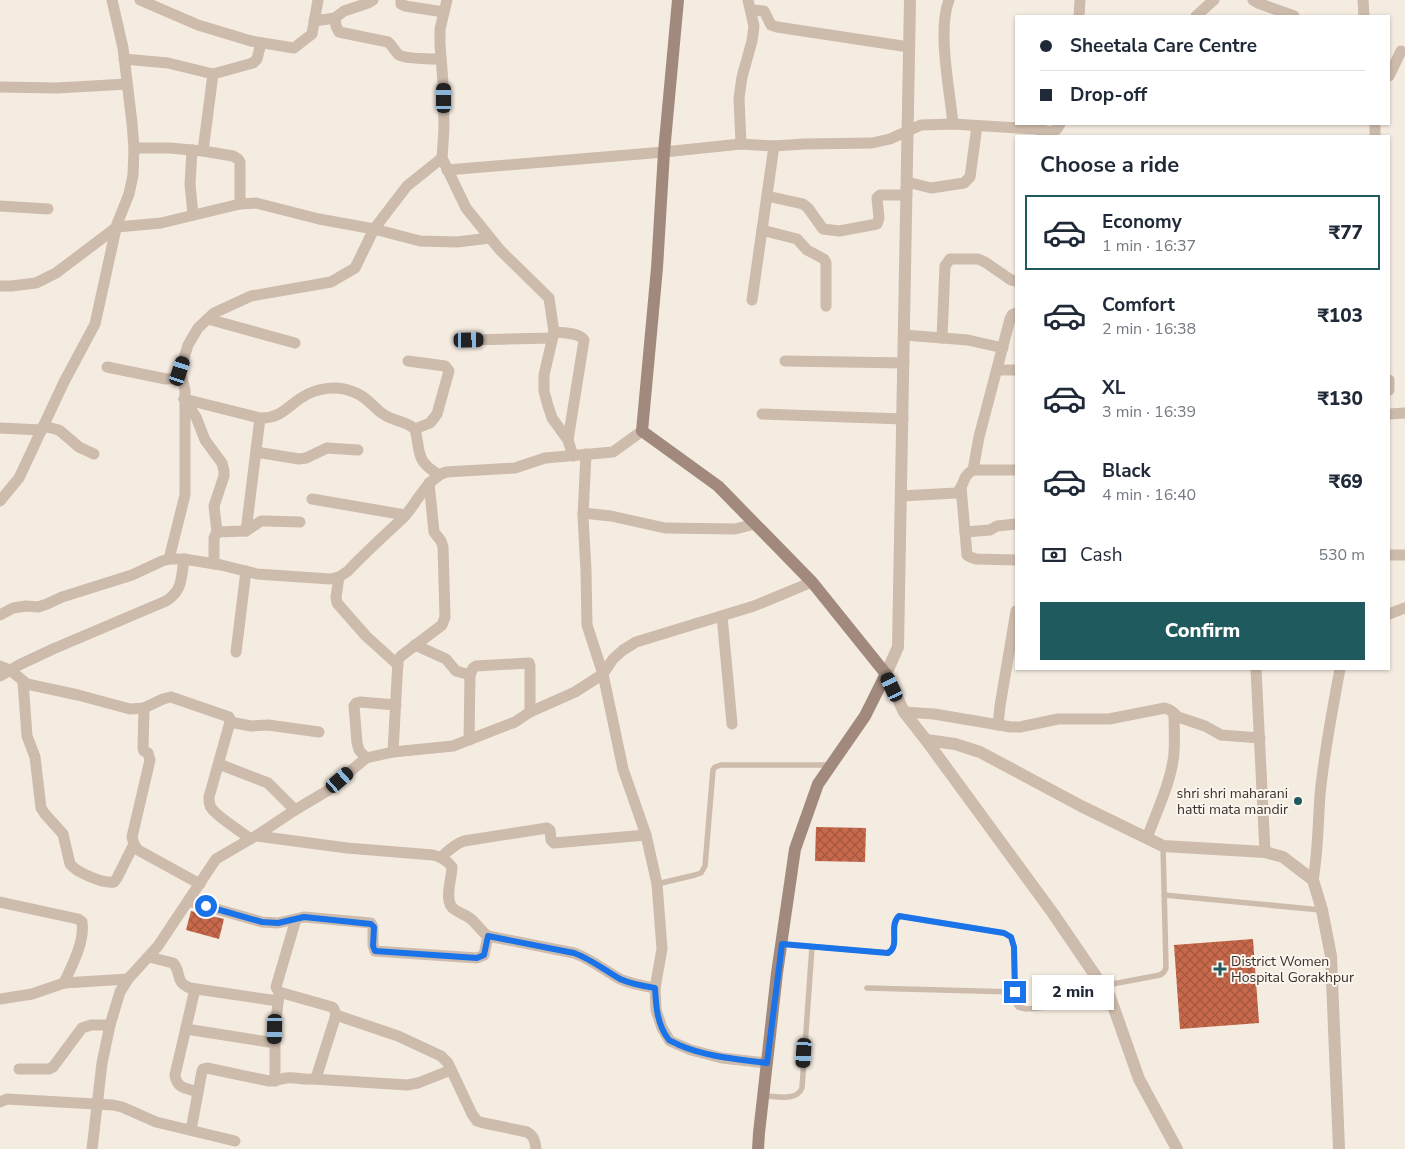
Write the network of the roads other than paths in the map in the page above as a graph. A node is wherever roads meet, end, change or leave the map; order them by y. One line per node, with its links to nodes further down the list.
1 (112, 0): 26 (street)
2 (140, 0): 22 (street)
3 (318, 0): 21 (street)
4 (372, 0): 20 (street)
5 (400, 0): 15 (street)
6 (447, 0): 15 (street)
7 (678, 0): 40 (main road)
8 (910, 0): 23 (street)
9 (948, 0): 32 (street)
10 (1080, 0): 16 (street)
11 (1214, 0): 17 (street)
12 (1253, 0): 18 (street)
13 (1363, 0): 19 (street)
14 (749, 5): 23 (street); 36 (street)
15 (444, 12): 27 (street)
16 (1079, 15)
17 (1197, 15)
18 (1291, 15)
19 (1364, 15)
20 (336, 18): 21 (street); 27 (street)
21 (314, 21): 22 (street)
22 (261, 43): 28 (street)
23 (909, 47): 34 (street)
24 (1390, 49): 25 (street)
25 (1403, 51): 29 (street)
26 (124, 59): 28 (street); 30 (street)
27 (441, 59): 41 (street)
28 (213, 74): 39 (street)
29 (1390, 74)
30 (128, 84): 31 (street); 38 (street)
31 (0, 87)
32 (953, 124): 33 (street); 34 (street)
33 (978, 126): 35 (street); 43 (street)
34 (908, 130): 37 (street); 43 (street)
35 (1054, 131)
36 (740, 144): 37 (street); 40 (street)
37 (774, 146): 45 (street)
38 (134, 148): 39 (street); 50 (street)
39 (197, 151): 46 (street); 49 (street)
40 (664, 152): 42 (street); 82 (main road)
41 (442, 158): 42 (street); 51 (street)
42 (447, 170): 53 (street)
43 (907, 182): 44 (street)
44 (907, 195): 45 (street); 61 (street)
45 (767, 196): 52 (street)
46 (240, 204): 49 (street); 51 (street)
47 (0, 206): 48 (street)
48 (48, 208)
49 (194, 215): 50 (street)
50 (117, 227): 55 (street); 80 (street)
51 (374, 228): 53 (street); 59 (street)
52 (762, 230): 56 (street); 57 (street)
53 (490, 238): 60 (street)
54 (1015, 282): 62 (street)
55 (0, 286)
56 (752, 300)
57 (826, 306)
58 (1015, 314): 65 (street)
59 (208, 319): 64 (street); 72 (street)
60 (553, 335): 63 (street); 83 (street); 83 (street)
61 (904, 335): 62 (street); 68 (street)
62 (942, 338): 65 (street)
63 (469, 340)
64 (294, 343)
65 (1003, 348): 70 (street)
66 (408, 361): 81 (street)
67 (785, 362): 68 (street)
68 (904, 363): 78 (street)
69 (107, 367): 72 (street)
70 (997, 370): 71 (street); 89 (street)
71 (1015, 370)
72 (182, 378): 73 (street)
73 (184, 399): 77 (street); 103 (street); 107 (street)
74 (1405, 413): 76 (street)
75 (762, 414): 78 (street)
76 (1390, 414)
77 (260, 418): 81 (street); 85 (street)
78 (902, 419): 94 (street)
79 (0, 428): 80 (street)
80 (43, 428): 86 (street); 96 (street)
81 (415, 429): 91 (street)
82 (642, 431): 87 (street); 100 (main road)
83 (568, 440): 88 (street)
84 (358, 450): 85 (street)
85 (256, 452): 102 (street)
86 (94, 454)
87 (586, 454): 88 (street); 97 (street)
88 (573, 456): 91 (street)
89 (973, 470): 90 (street); 93 (street)
90 (1015, 470)
91 (439, 475): 92 (street)
92 (428, 483): 98 (street); 119 (street)
93 (961, 487): 94 (street); 104 (street)
94 (901, 496): 126 (street)
95 (312, 499): 98 (street)
96 (0, 501)
97 (583, 512): 100 (street); 125 (street)
98 (405, 515): 112 (street)
99 (300, 522): 102 (street)
100 (755, 524): 113 (main road)
101 (1015, 524): 104 (street)
102 (246, 531): 103 (street)
103 (217, 532): 110 (street)
104 (965, 532): 109 (street)
105 (1390, 555): 106 (street)
106 (1405, 555)
107 (169, 559): 108 (street); 116 (street)
108 (184, 559): 110 (street); 124 (street)
109 (1015, 560)
110 (214, 564): 111 (street)
111 (246, 571): 112 (street); 120 (street)
112 (339, 577): 121 (street)
113 (812, 582): 117 (street); 126 (main road)
114 (1405, 608): 115 (street)
115 (1390, 614)
116 (0, 615)
117 (722, 616): 125 (street); 135 (street)
118 (1015, 617): 136 (street)
119 (415, 645): 121 (street); 127 (street)
120 (236, 652)
121 (398, 665): 129 (street)
122 (1256, 670): 138 (street)
123 (1340, 670): 153 (street)
124 (3, 671): 128 (street)
125 (603, 674): 131 (street); 146 (street)
126 (886, 674): 132 (street); 144 (main road)
127 (470, 675): 131 (street); 139 (street)
128 (23, 682): 130 (street); 149 (street)
129 (396, 705): 141 (street); 142 (street)
130 (144, 708): 134 (street); 149 (street)
131 (530, 712): 139 (street)
132 (904, 712): 136 (street); 140 (street)
133 (1174, 714): 136 (street); 138 (street); 148 (street)
134 (230, 722): 137 (street); 143 (street)
135 (732, 724)
136 (998, 725)
137 (319, 732)
138 (1260, 738): 151 (street)
139 (469, 740): 141 (street)
140 (926, 740): 148 (street); 167 (street)
141 (394, 752): 142 (street)
142 (366, 758): 145 (street)
143 (219, 764): 145 (street); 147 (street)
144 (832, 765): 155 (lane); 162 (main road)
145 (294, 810): 147 (street)
146 (646, 835): 152 (street); 155 (street)
147 (254, 837): 152 (street); 154 (street)
148 (1147, 838): 150 (street)
149 (134, 844): 154 (street)
150 (1163, 846): 151 (street); 156 (lane)
151 (1265, 852): 153 (street)
152 (441, 857): 161 (street)
153 (1313, 880): 159 (street)
154 (200, 884): 157 (street)
155 (657, 884): 168 (street)
156 (1164, 895): 159 (lane); 167 (lane)
157 (188, 901): 160 (street); 164 (street)
158 (0, 902): 166 (street)
159 (1322, 910): 194 (street)
160 (296, 919): 161 (street); 172 (street)
161 (488, 936): 168 (street)
162 (782, 944): 163 (lane); 179 (main road)
163 (812, 947): 171 (lane); 185 (lane)
164 (149, 956): 165 (street); 170 (street)
165 (128, 980): 166 (street); 176 (street)
166 (64, 983): 173 (street)
167 (1102, 986): 174 (street)
168 (655, 988): 179 (street)
169 (867, 988): 171 (lane)
170 (195, 989): 172 (street); 177 (street)
171 (1015, 992): 174 (lane)
172 (278, 996): 175 (street); 178 (street)
173 (0, 999)
174 (1111, 1001): 193 (street)
175 (336, 1015): 181 (street); 182 (street)
176 (110, 1025): 180 (street); 187 (street)
177 (186, 1029): 178 (street); 184 (street)
178 (275, 1043): 183 (street)
179 (767, 1063): 185 (main road)
180 (19, 1069)
181 (451, 1070): 182 (street); 191 (street)
182 (313, 1079): 183 (street)
183 (275, 1081): 184 (street)
184 (198, 1092): 188 (street)
185 (763, 1096): 192 (main road)
186 (0, 1102): 187 (street)
187 (96, 1105): 188 (street); 190 (street)
188 (191, 1130): 189 (street)
189 (235, 1141)
190 (92, 1149)
191 (536, 1149)
192 (758, 1149)
193 (1178, 1149)
194 (1339, 1149)

